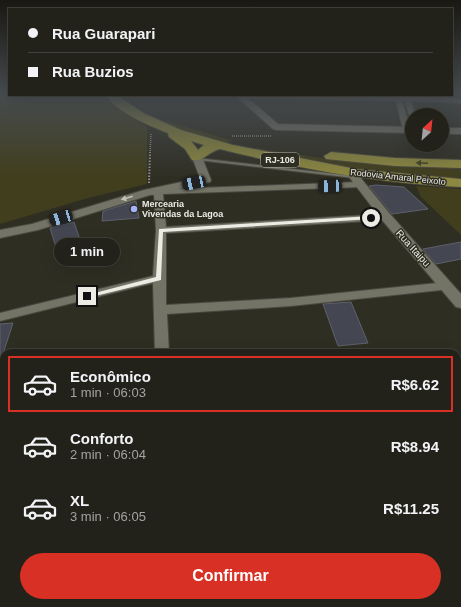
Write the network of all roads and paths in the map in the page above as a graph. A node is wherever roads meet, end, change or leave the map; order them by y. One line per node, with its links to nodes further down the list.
1 (154, 121): 4 (highway, Rodovia Amaral Peixoto / RJ-106)
2 (178, 121): 10 (highway, Rodovia Amaral Peixoto / RJ-106)
3 (265, 121): 5 (street)
4 (165, 128): 11 (highway, Rodovia Amaral Peixoto / RJ-106); 13 (highway)
5 (272, 129): 6 (street); 10 (path)
6 (405, 130)
7 (449, 131): 8 (street)
8 (461, 131)
9 (151, 134): 18 (path)
10 (228, 136): 12 (highway, Rodovia Amaral Peixoto / RJ-106)
11 (217, 145): 12 (highway); 13 (highway); 15 (highway, Rodovia Amaral Peixoto / RJ-106)
12 (283, 149): 14 (highway, Rodovia Amaral Peixoto / RJ-106, one-way to 12)
13 (197, 158): 15 (lane); 16 (street)
14 (461, 164)
15 (355, 178): 17 (highway, Rodovia Amaral Peixoto / RJ-106); 19 (street); 20 (street, Rua Itaipu)
16 (206, 180): 18 (street); 19 (street)
17 (461, 183)
18 (151, 190): 19 (street); 21 (street); 22 (street, one-way to 22)
19 (213, 191)
20 (386, 217): 21 (street); 24 (street, Rua Itaipu)
21 (161, 230): 23 (street)
22 (0, 234)
23 (159, 278): 26 (street); 27 (street)
24 (447, 286): 25 (street, Rua Itaipu); 26 (street)
25 (461, 303)
26 (160, 310): 28 (street)
27 (0, 317)
28 (162, 349)

